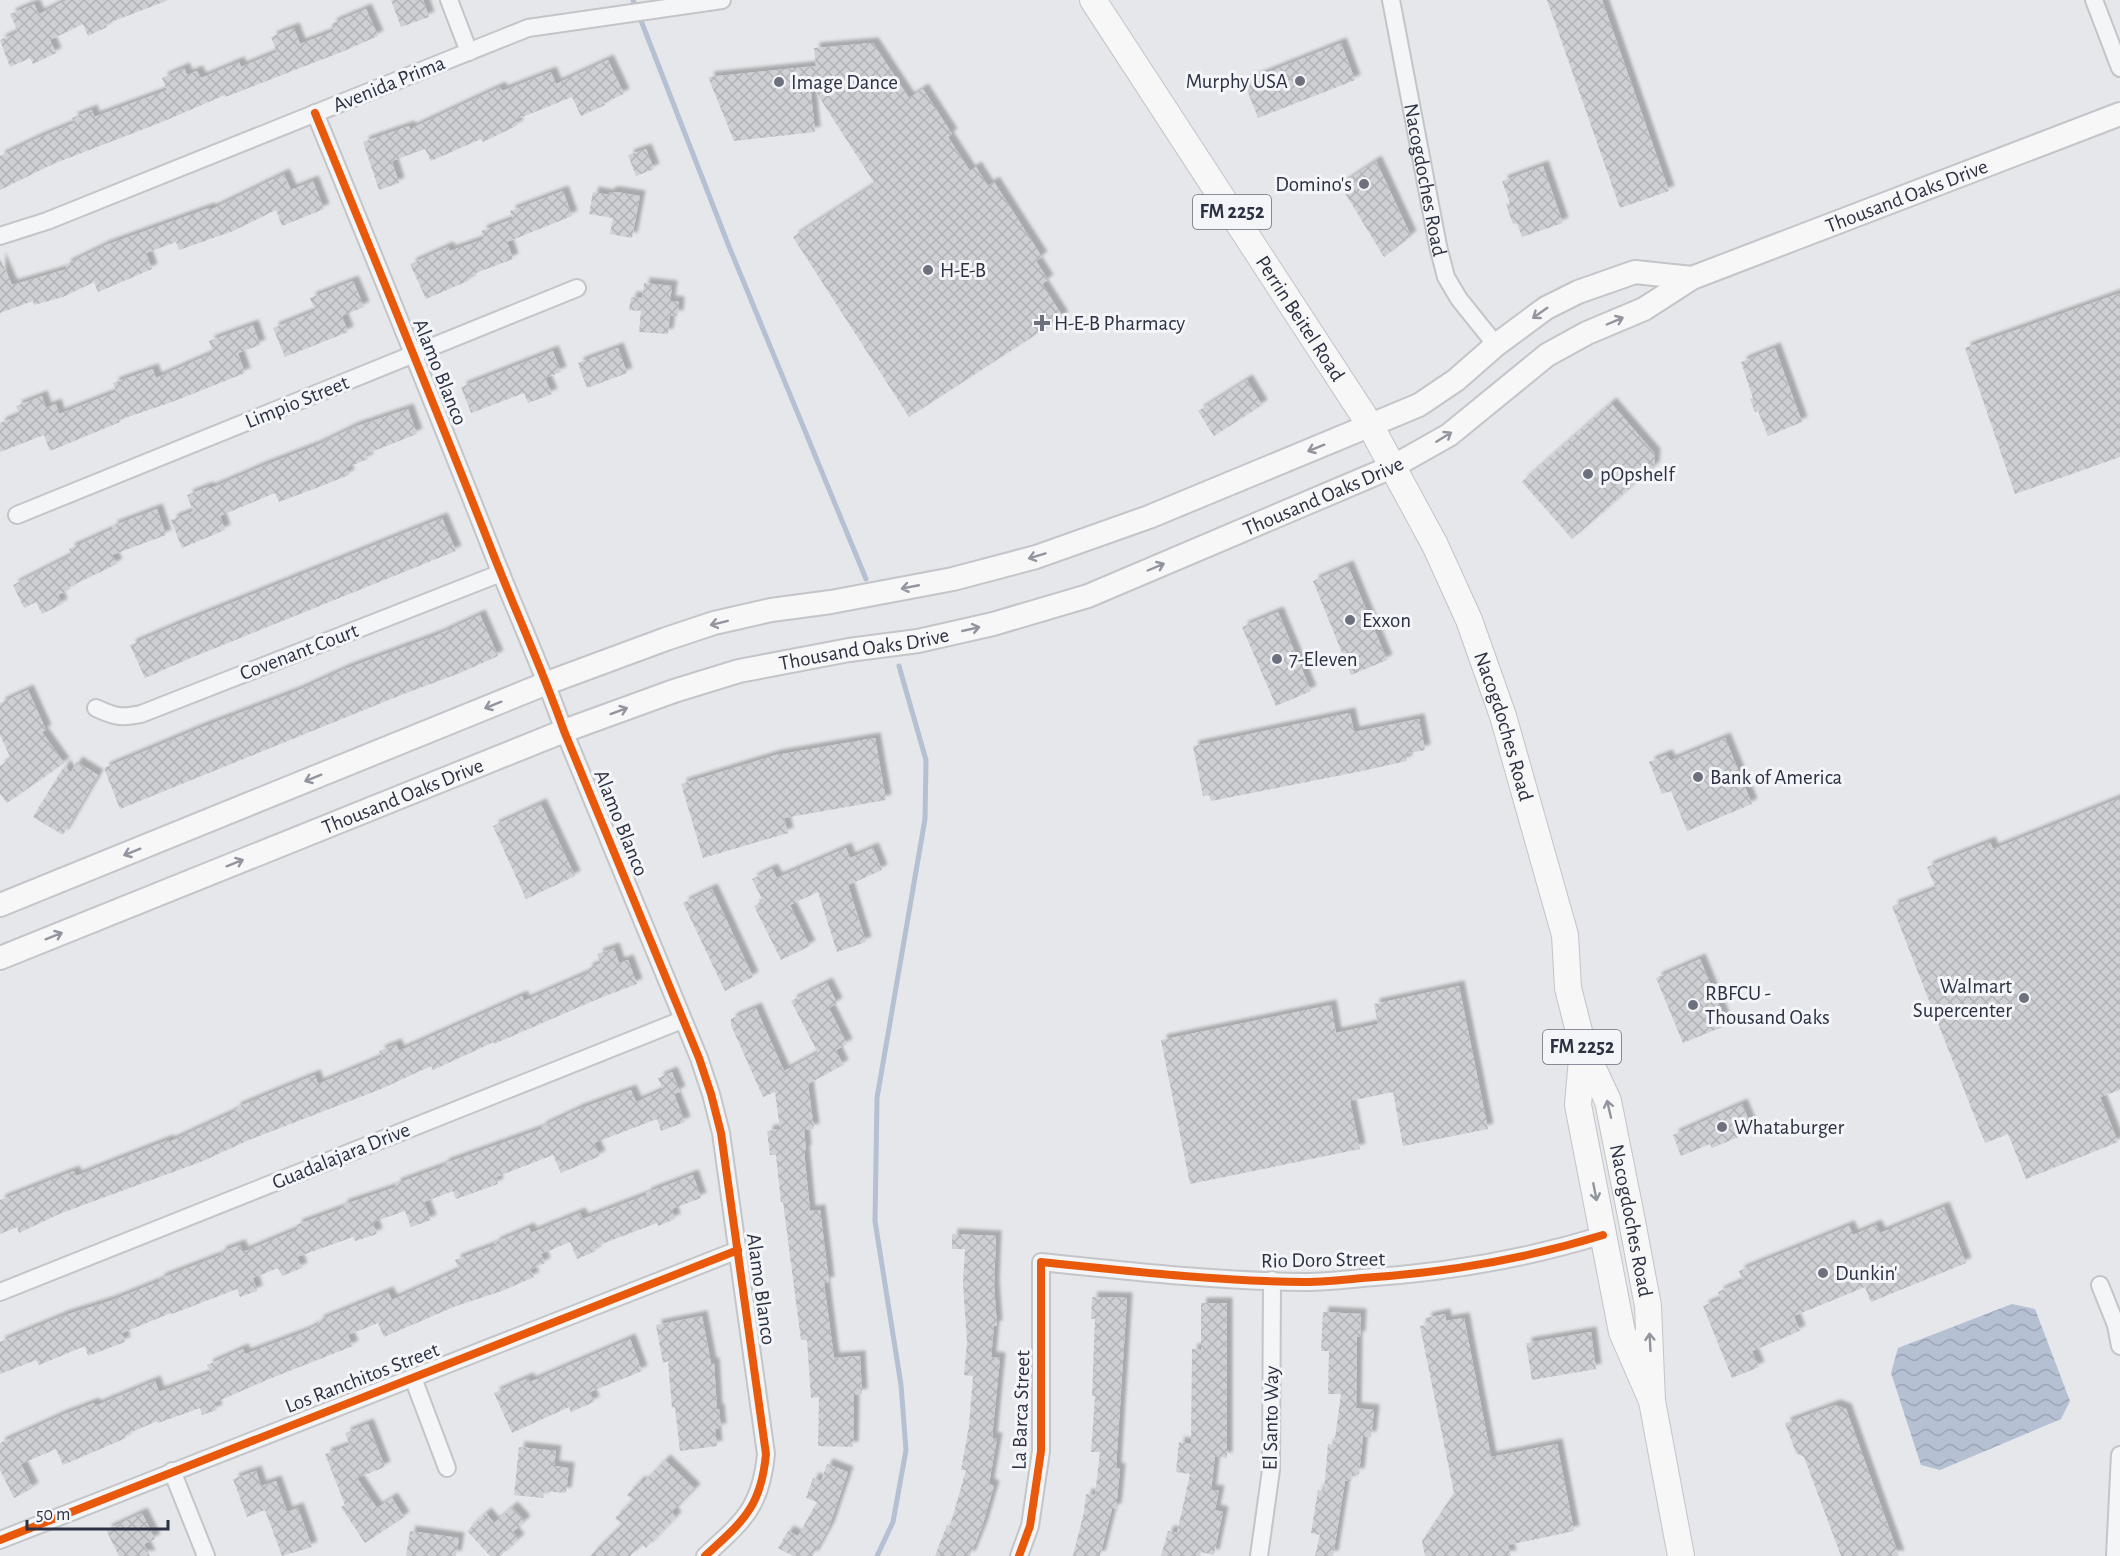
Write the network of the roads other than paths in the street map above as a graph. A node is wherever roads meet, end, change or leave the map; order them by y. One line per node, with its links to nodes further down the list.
1 (449, 0): 6 (street)
2 (722, 0): 6 (street, Avenida Prima)
3 (1093, 0): 15 (main road, Perrin Beitel Road / FM 2252)
4 (1391, 0): 13 (street, Nacogdoches Road)
5 (2094, 0): 7 (street)
6 (469, 52): 8 (street, Avenida Prima)
7 (2120, 68)
8 (315, 113): 10 (street, Avenida Prima); 14 (street, Alamo Blanco)
9 (2120, 114): 11 (main road, Thousand Oaks Drive)
10 (0, 236)
11 (1692, 278): 13 (main road, Thousand Oaks Drive, one-way to 13); 16 (main road, Thousand Oaks Drive, one-way to 11)
12 (577, 288): 14 (street, Limpio Street)
13 (1496, 345): 15 (main road, Thousand Oaks Drive)
14 (414, 355): 17 (street, Limpio Street); 18 (street, Alamo Blanco)
15 (1370, 425): 16 (main road, Nacogdoches Road / FM 2252); 19 (main road, Thousand Oaks Drive, one-way to 19)
16 (1394, 466): 21 (main road, Thousand Oaks Drive, one-way to 16); 25 (main road, Nacogdoches Road / FM 2252)
17 (17, 514)
18 (501, 573): 19 (street, Alamo Blanco); 20 (street, Covenant Court)
19 (548, 683): 21 (street, Alamo Blanco); 22 (main road, Thousand Oaks Drive, one-way to 22)
20 (96, 708)
21 (564, 731): 23 (main road, Thousand Oaks Drive, one-way to 21); 24 (street, Alamo Blanco)
22 (0, 905)
23 (0, 958)
24 (682, 1020): 27 (street, Alamo Blanco); 31 (street, Guadalajara Drive)
25 (1582, 1047): 26 (main road, Nacogdoches Road / FM 2252, one-way to 26); 34 (main road, Nacogdoches Road / FM 2252, one-way to 25)
26 (1603, 1235): 29 (street, Rio Doro Street); 34 (main road, Nacogdoches Road / FM 2252)
27 (738, 1250): 33 (street, Los Ranchitos Street); 40 (street, Alamo Blanco)
28 (1041, 1262): 29 (street, Rio Doro Street); 41 (street, La Barca Street)
29 (1272, 1280): 42 (street, El Santo Way)
30 (2100, 1285): 32 (street)
31 (0, 1292)
32 (2120, 1346)
33 (413, 1378): 36 (street); 37 (street, Los Ranchitos Street)
34 (1652, 1401): 43 (main road, Nacogdoches Road / FM 2252)
35 (2120, 1455): 44 (street)
36 (447, 1468)
37 (172, 1471): 38 (street, Los Ranchitos Street); 39 (street)
38 (0, 1540)
39 (206, 1556)
40 (705, 1556)
41 (1019, 1556)
42 (1259, 1556)
43 (1681, 1556)
44 (2115, 1556)

